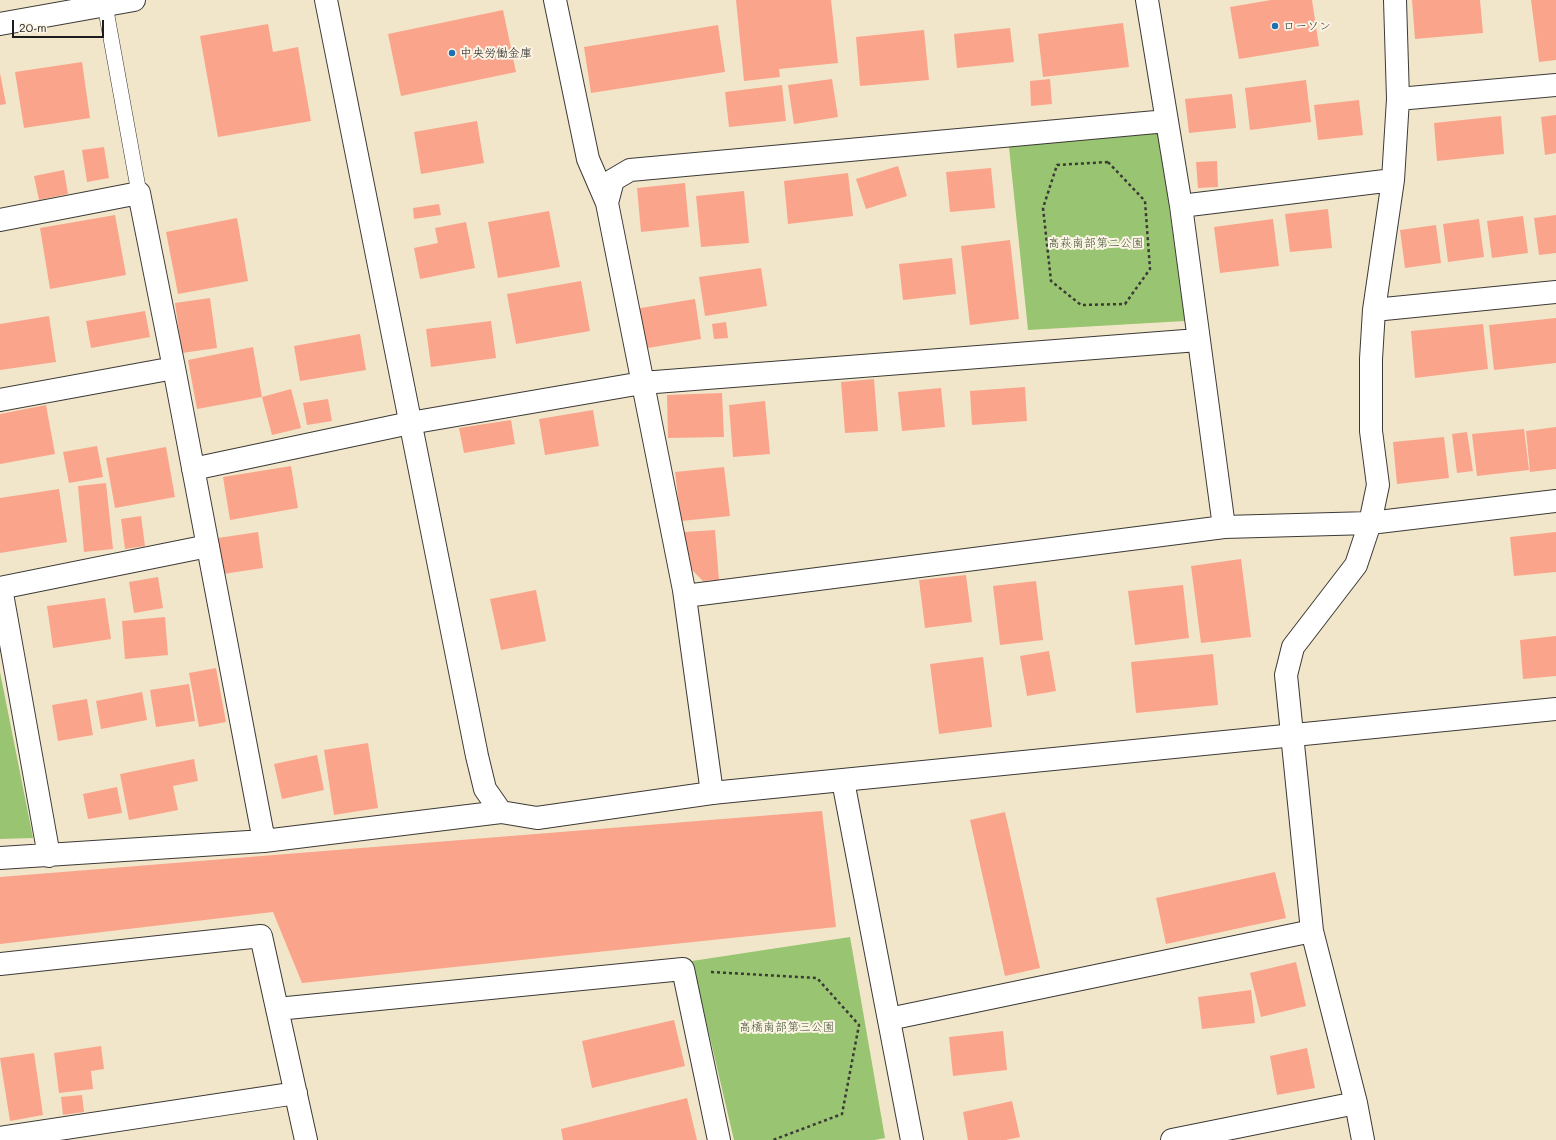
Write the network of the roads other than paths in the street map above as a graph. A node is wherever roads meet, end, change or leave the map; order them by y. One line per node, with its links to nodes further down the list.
1 (134, 0): 6 (street)
2 (326, 0): 22 (street)
3 (554, 0): 13 (street)
4 (1147, 0): 10 (street)
5 (1395, 0): 9 (street)
6 (105, 5): 7 (street); 12 (lane)
7 (0, 24)
8 (1556, 85): 9 (street)
9 (1398, 99): 11 (street)
10 (1167, 121): 13 (street); 14 (street)
11 (1393, 180): 14 (street); 17 (street)
12 (139, 194): 15 (street); 19 (street)
13 (607, 203): 20 (street)
14 (1181, 206): 18 (street)
15 (0, 220)
16 (1556, 292): 17 (street)
17 (1374, 310): 25 (street)
18 (1198, 340): 20 (street); 26 (street)
19 (174, 368): 21 (street); 23 (street)
20 (642, 383): 22 (street); 29 (street)
21 (0, 400)
22 (410, 423): 23 (street); 34 (street)
23 (193, 469): 27 (street)
24 (1556, 501): 25 (street)
25 (1370, 523): 26 (street); 31 (street)
26 (1224, 527): 29 (street)
27 (208, 546): 28 (street); 35 (street)
28 (0, 588): 36 (street)
29 (685, 596): 33 (street)
30 (1556, 710): 31 (street)
31 (1293, 736): 32 (street); 38 (street)
32 (843, 781): 33 (street); 41 (street)
33 (712, 793): 34 (street)
34 (501, 812): 35 (street)
35 (264, 841): 36 (street)
36 (49, 856): 37 (street)
37 (0, 858)
38 (1312, 931): 41 (street); 43 (street)
39 (0, 964): 40 (street)
40 (277, 1009): 42 (street); 46 (street)
41 (889, 1019): 47 (street)
42 (296, 1094): 44 (street); 45 (street)
43 (1356, 1103): 48 (street); 49 (street)
44 (0, 1138)
45 (306, 1140)
46 (719, 1140)
47 (912, 1140)
48 (1172, 1140)
49 (1363, 1140)

